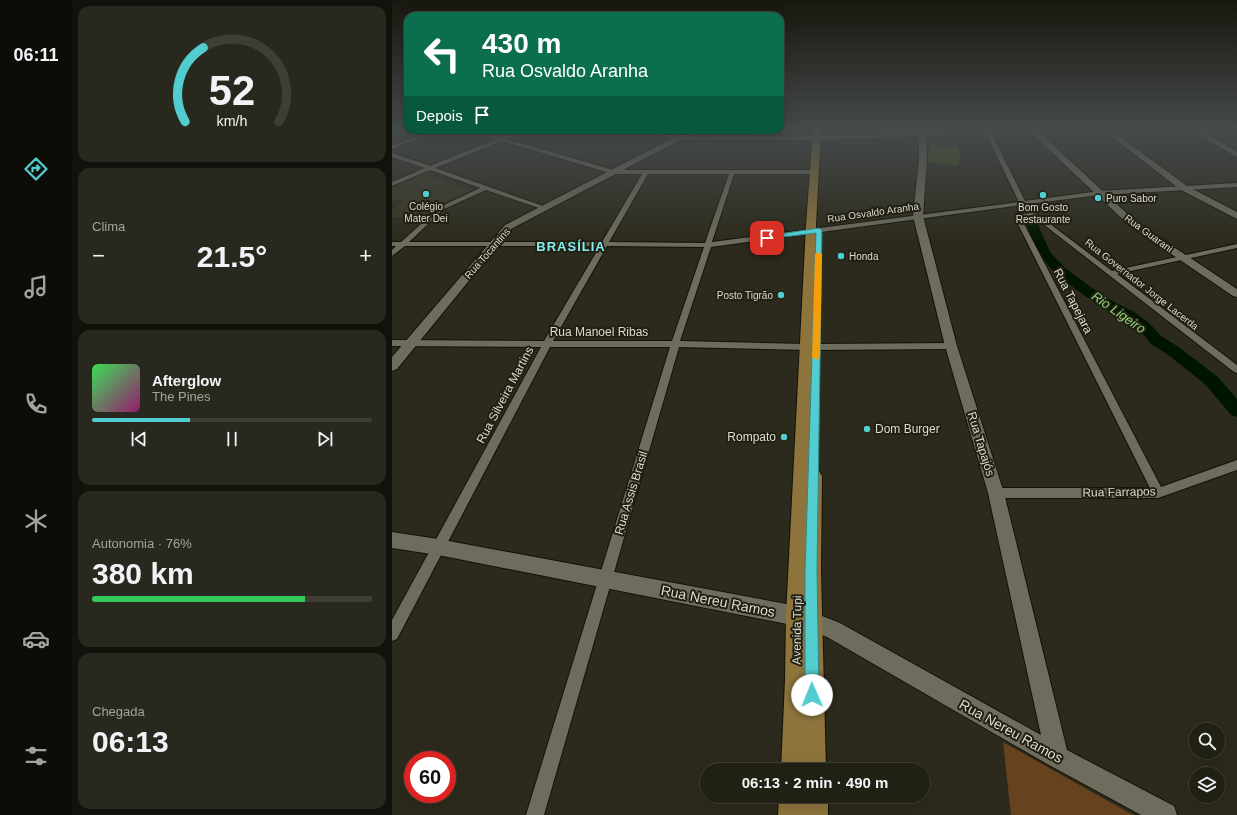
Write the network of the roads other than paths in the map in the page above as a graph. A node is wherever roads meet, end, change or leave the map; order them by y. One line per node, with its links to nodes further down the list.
1 (429, 168): 14 (street); 16 (street)
2 (600, 168): 10 (street)
3 (621, 168): 10 (street, Rua Tocantins)
4 (814, 168): 13 (main road, Avenida Tupi)
5 (818, 168): 24 (main road, Avenida Tupi)
6 (922, 168): 22 (street, Rua Tapajós)
7 (1006, 168): 19 (street)
8 (1073, 168): 18 (street, Rua Guarani)
9 (1157, 168): 17 (street)
10 (613, 172): 11 (street); 20 (street, Rua Tocantins)
11 (646, 172): 12 (street); 28 (street, Rua Silveira Martins)
12 (732, 172): 13 (street); 29 (street, Rua Assis Brasil)
13 (813, 172): 24 (main road, Avenida Tupi)
14 (392, 184)
15 (1237, 185): 17 (street, Rua Osvaldo Aranha)
16 (485, 188): 20 (street); 27 (street)
17 (1184, 188): 18 (street, Rua Osvaldo Aranha); 23 (street)
18 (1100, 193): 19 (street, Rua Osvaldo Aranha); 32 (street, Rua Guarani)
19 (1022, 202): 21 (street); 22 (street, Rua Osvaldo Aranha)
20 (544, 208): 25 (street, Rua Tocantins)
21 (1035, 215): 33 (street, Rua Governador Jorge Lacerda); 45 (street, Rua Tapejara)
22 (918, 216): 24 (street, Rua Osvaldo Aranha); 39 (street, Rua Tapajós)
23 (1237, 216)
24 (815, 231): 29 (street, Rua Osvaldo Aranha); 40 (main road, Avenida Tupi)
25 (495, 243): 27 (street, Rua Osvaldo Aranha); 28 (street, Rua Osvaldo Aranha); 36 (street, Rua Tocantins)
26 (392, 244): 27 (street, Rua Osvaldo Aranha)
27 (403, 244): 31 (street)
28 (605, 245): 29 (street, Rua Osvaldo Aranha); 37 (street, Rua Silveira Martins)
29 (709, 245): 38 (street, Rua Assis Brasil)
30 (1237, 246): 32 (street)
31 (392, 254)
32 (1184, 258): 33 (street); 34 (street, Rua Guarani)
33 (1112, 273): 42 (street, Rua Governador Jorge Lacerda)
34 (1237, 294)
35 (392, 343): 36 (street, Rua Manoel Ribas)
36 (411, 343): 37 (street, Rua Manoel Ribas); 41 (street, Rua Tocantins)
37 (547, 343): 38 (street, Rua Manoel Ribas); 47 (street, Rua Silveira Martins)
38 (675, 344): 40 (street, Rua Manoel Ribas); 48 (street, Rua Assis Brasil)
39 (951, 346): 40 (street, Rua Manoel Ribas); 44 (street, Rua Tapajós)
40 (811, 347): 49 (main road, Avenida Tupi)
41 (392, 366)
42 (1237, 370)
43 (1237, 465): 45 (street, Rua Farrapos)
44 (996, 493): 45 (street, Rua Farrapos); 51 (street, Rua Tapajós)
45 (1158, 493)
46 (392, 540): 47 (street, Rua Nereu Ramos)
47 (438, 547): 48 (street, Rua Nereu Ramos); 50 (street, Rua Silveira Martins)
48 (605, 580): 49 (street, Rua Nereu Ramos); 56 (street, Rua Assis Brasil)
49 (804, 618): 51 (street, Rua Nereu Ramos); 52 (main road, Avenida Tupi); 53 (main road, Avenida Tupi)
50 (392, 634)
51 (1057, 757): 59 (street, Rua Nereu Ramos)
52 (794, 763)
53 (813, 763)
54 (793, 803): 57 (main road)
55 (814, 803): 58 (main road)
56 (535, 815)
57 (792, 815)
58 (814, 815)
59 (1165, 815)

